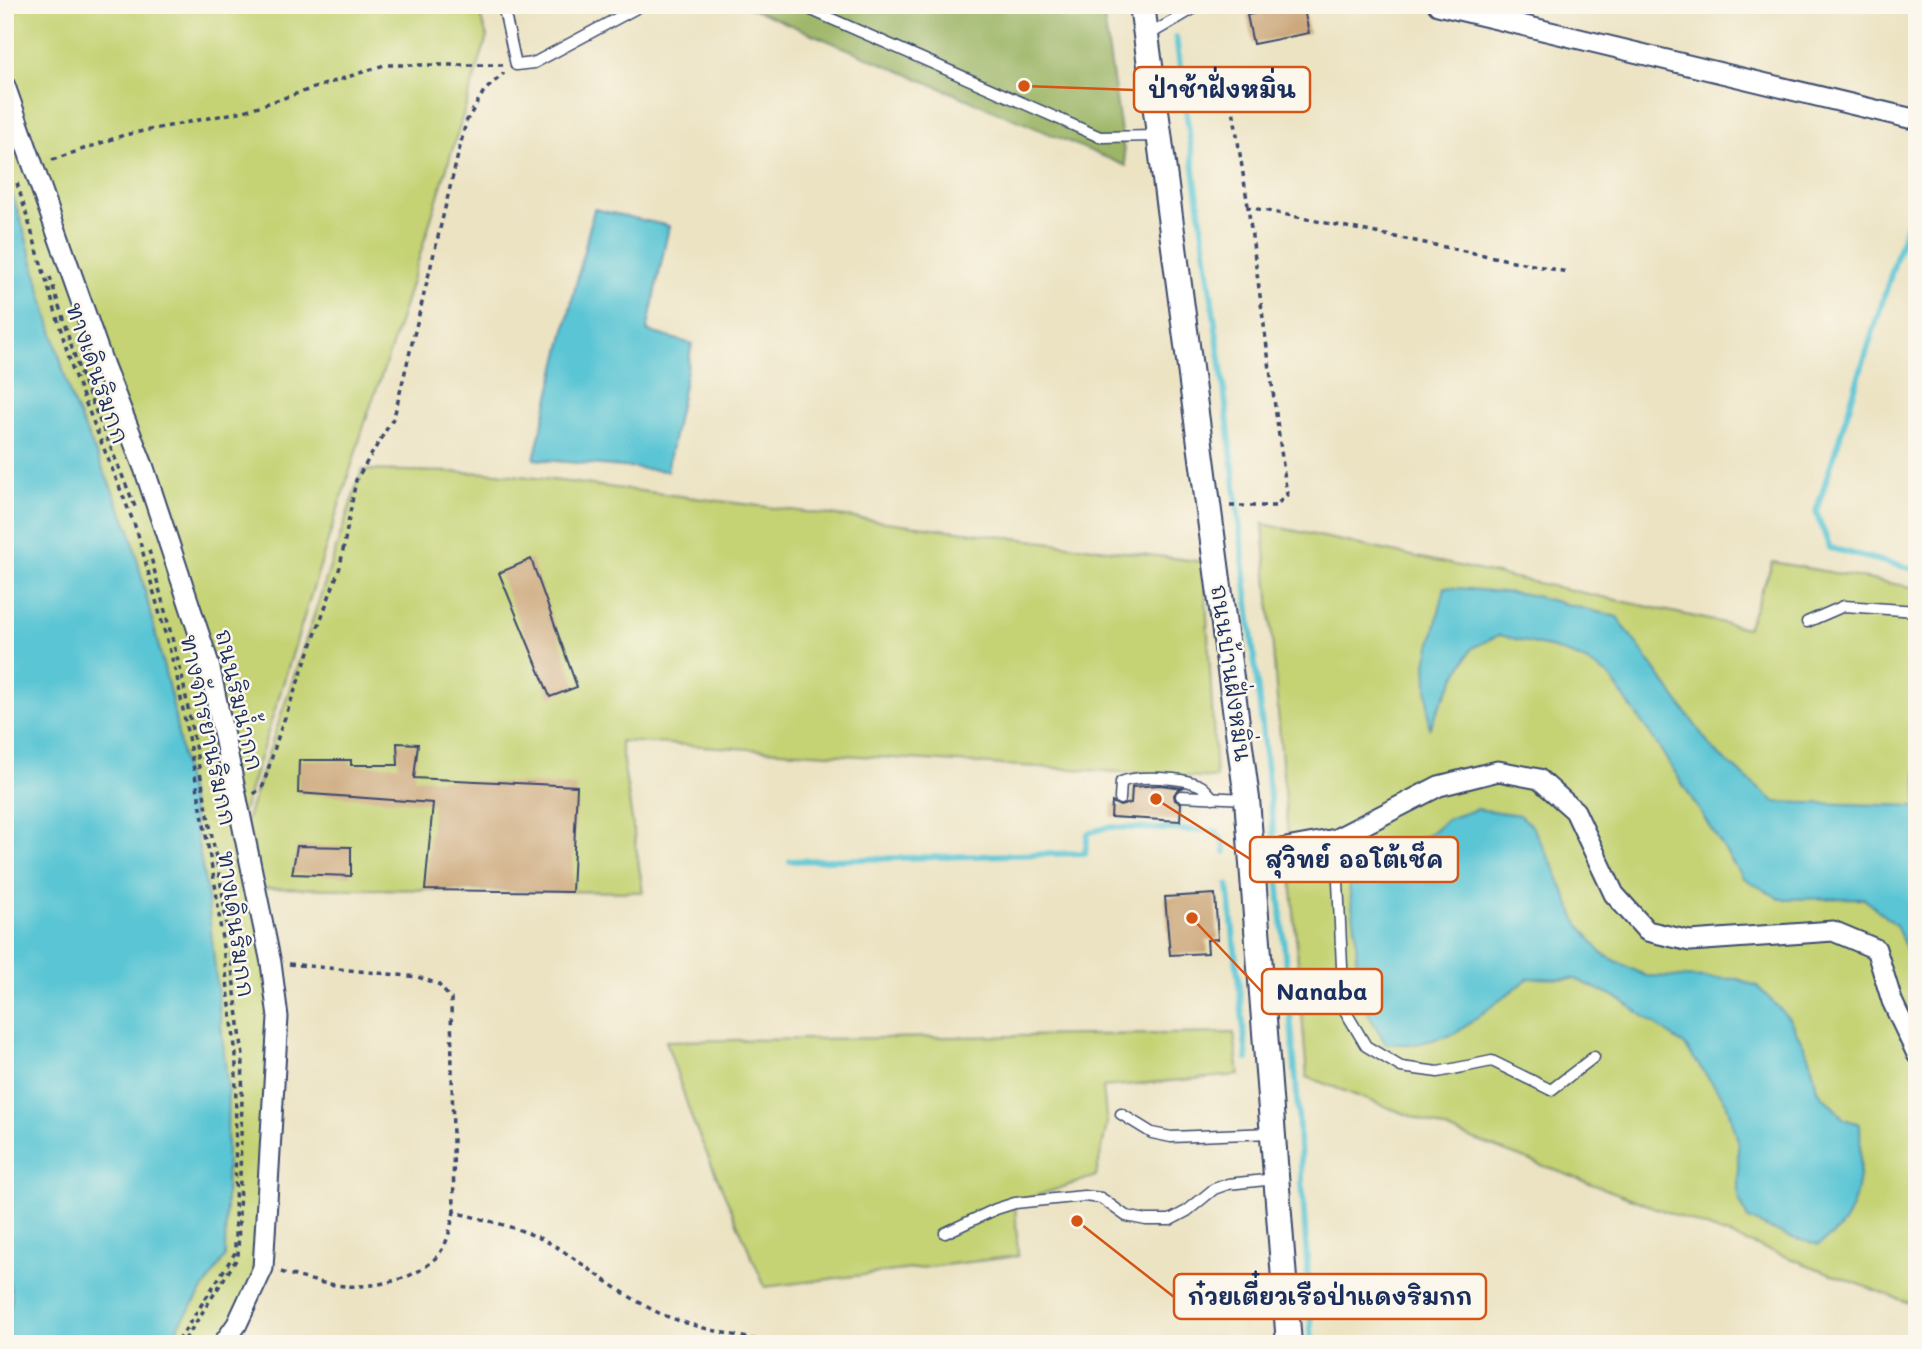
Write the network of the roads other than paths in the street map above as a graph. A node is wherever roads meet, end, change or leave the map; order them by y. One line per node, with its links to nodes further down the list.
1 (503, 5): 2 (lane)
2 (642, 5)
3 (800, 5): 11 (lane)
4 (1142, 5): 8 (street, ถนนบ้านฝั่งหมิ่น)
5 (1200, 5): 8 (lane)
6 (1438, 5): 7 (street)
7 (1505, 13): 10 (street)
8 (1147, 36): 11 (street, ถนนบ้านฝั่งหมิ่น)
9 (5, 86): 26 (street, ถนนริมน้ำกก)
10 (1909, 118)
11 (1159, 136): 17 (street, ถนนบ้านฝั่งหมิ่น)
12 (1917, 611): 13 (lane)
13 (1807, 622)
14 (1181, 796): 15 (lane)
15 (1213, 798): 16 (lane); 17 (lane)
16 (1119, 799)
17 (1247, 799): 19 (street, ถนนบ้านฝั่งหมิ่น)
18 (1336, 839): 19 (street); 20 (street); 21 (lane)
19 (1253, 854): 23 (street, ถนนบ้านฝั่งหมิ่น)
20 (1917, 1054)
21 (1594, 1057)
22 (1121, 1114): 23 (lane)
23 (1272, 1133): 24 (street, ถนนบ้านฝั่งหมิ่น)
24 (1275, 1179): 25 (lane); 27 (street, ถนนบ้านฝั่งหมิ่น)
25 (945, 1233)
26 (223, 1344)
27 (1289, 1344)

